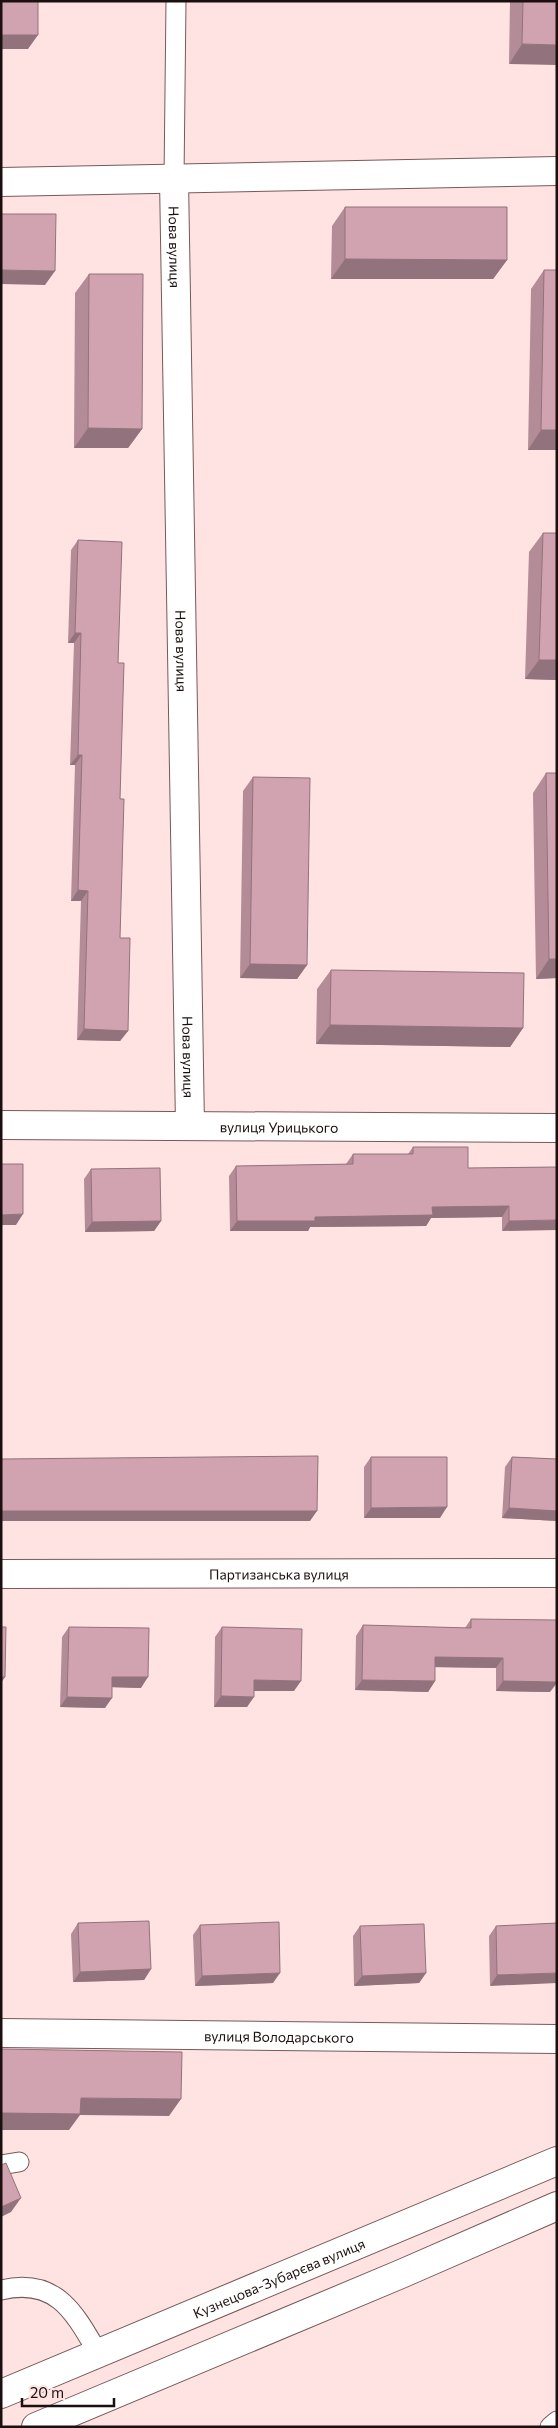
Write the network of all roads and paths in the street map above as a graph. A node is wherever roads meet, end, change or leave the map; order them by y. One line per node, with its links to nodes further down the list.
1 (176, 1): 3 (lane)
2 (557, 171): 3 (street)
3 (174, 179): 4 (street); 6 (street, Нова вулиця)
4 (1, 182)
5 (1, 1125): 6 (street, вулиця Урицького)
6 (190, 1125): 7 (street, вулиця Урицького)
7 (557, 1128)
8 (557, 1573): 9 (street, Партизанська вулиця)
9 (1, 1574)
10 (1, 2033): 11 (street, вулиця Володарського)
11 (557, 2039)
12 (557, 2161): 15 (street, Кузнецова-Зубарєва вулиця)
13 (557, 2206): 18 (street)
14 (1, 2290): 15 (lane)
15 (98, 2354): 16 (street, Кузнецова-Зубарєва вулиця)
16 (1, 2394)
17 (557, 2421): 19 (lane)
18 (36, 2427)
19 (550, 2427)

